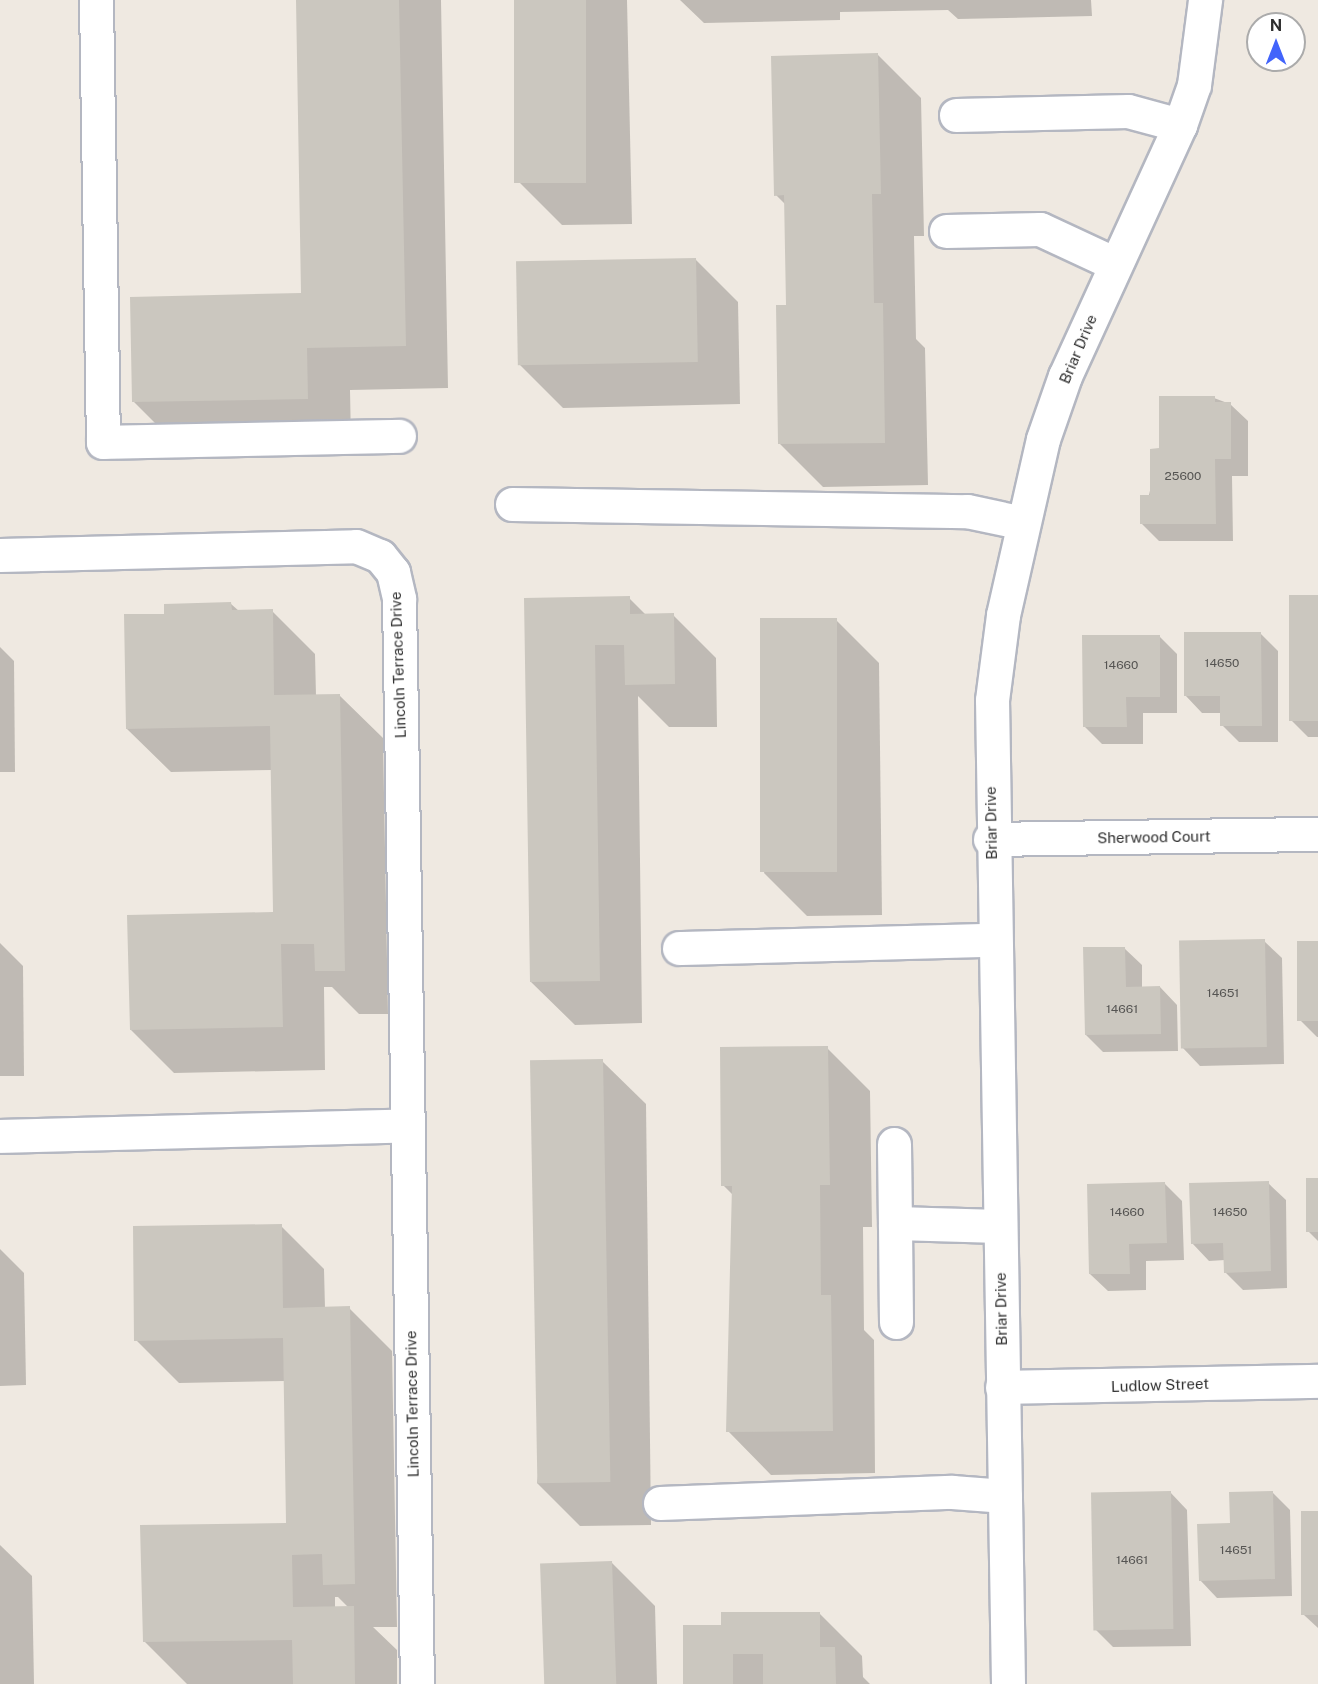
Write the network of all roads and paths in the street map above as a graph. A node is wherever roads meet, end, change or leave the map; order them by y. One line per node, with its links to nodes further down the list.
1 (96, 0): 7 (street)
2 (1205, 0): 4 (street, Briar Drive)
3 (956, 115): 4 (street)
4 (1180, 125): 6 (street, Briar Drive)
5 (946, 231): 6 (street)
6 (1115, 264): 9 (street, Briar Drive)
7 (399, 436)
8 (512, 504): 9 (street)
9 (1023, 523): 12 (street, Briar Drive)
10 (0, 555): 15 (street, Lincoln Terrace Drive)
11 (1318, 834): 12 (street, Sherwood Court)
12 (990, 839): 13 (street, Briar Drive)
13 (994, 940): 14 (street); 19 (street, Briar Drive)
14 (679, 948)
15 (407, 1125): 16 (street); 25 (street, Lincoln Terrace Drive)
16 (0, 1136)
17 (894, 1144): 18 (street)
18 (895, 1223): 19 (street); 20 (street)
19 (1000, 1226): 22 (street, Briar Drive)
20 (896, 1322)
21 (1318, 1381): 22 (street, Ludlow Street)
22 (1002, 1387): 23 (street, Briar Drive)
23 (1005, 1496): 24 (street); 26 (street, Briar Drive)
24 (660, 1503)
25 (417, 1684)
26 (1008, 1684)

